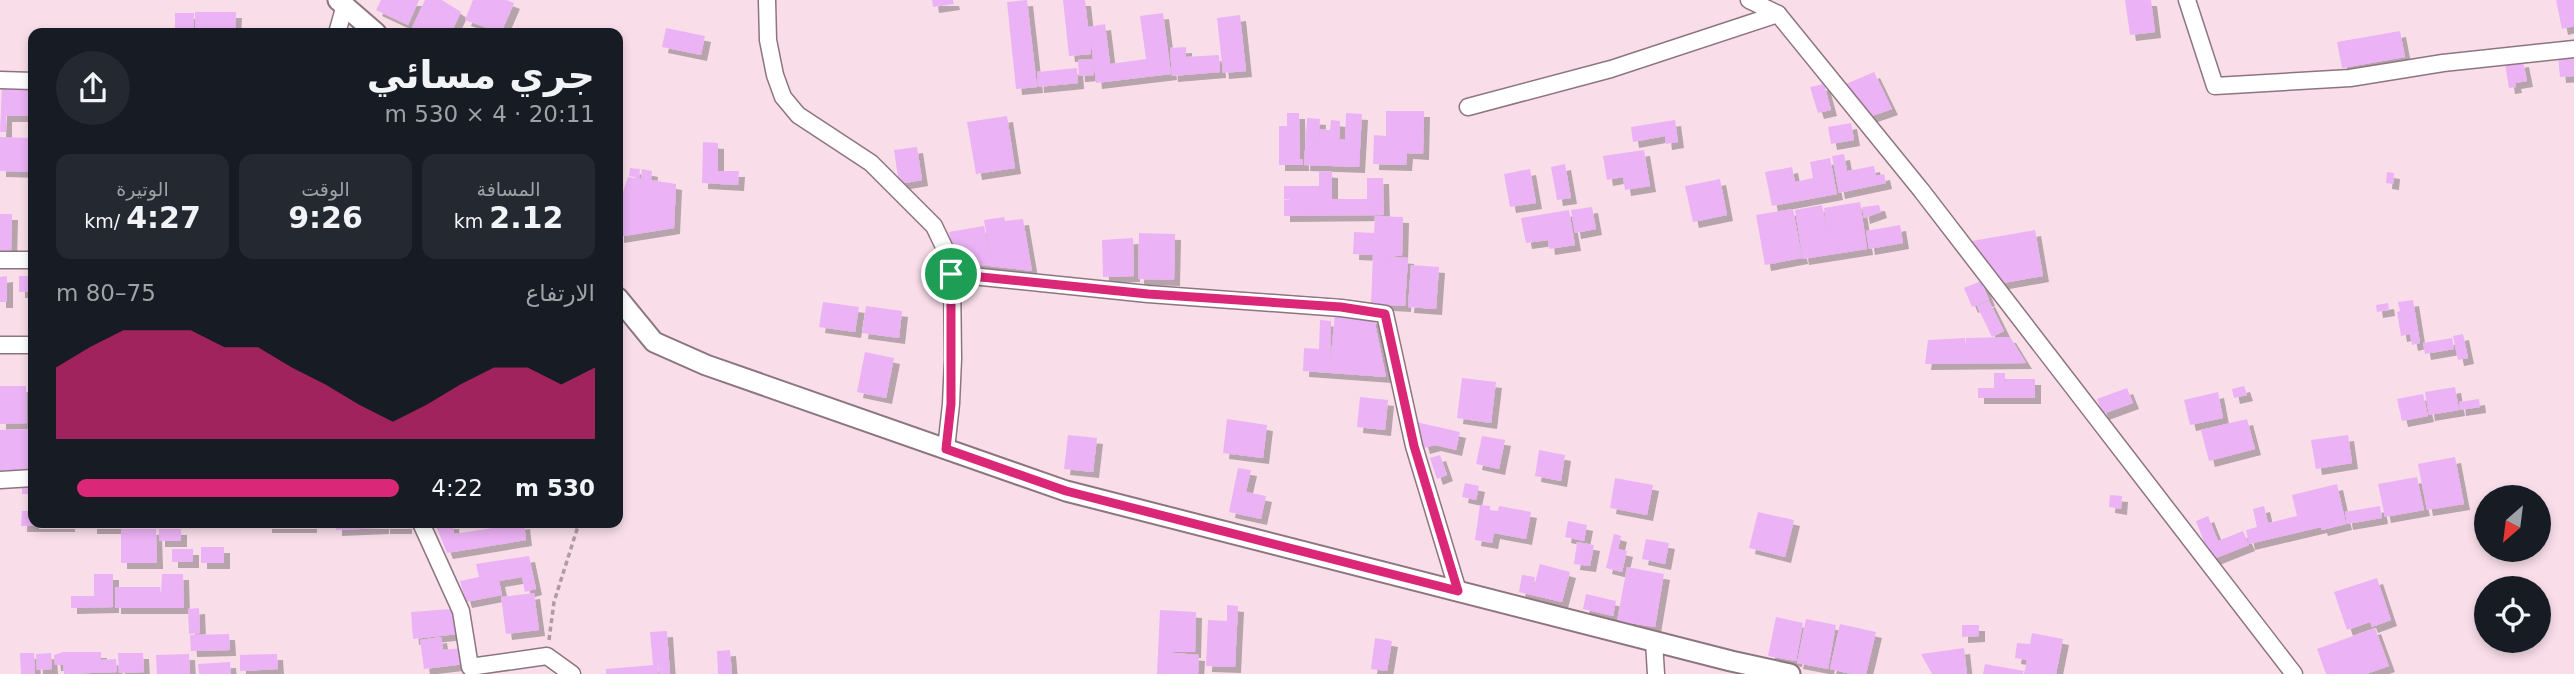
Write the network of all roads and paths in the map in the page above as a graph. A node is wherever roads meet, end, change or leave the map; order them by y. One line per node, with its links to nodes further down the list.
1 (767, 0): 14 (street)
2 (1749, 0): 5 (street)
3 (2187, 0): 8 (street)
4 (342, 2): 6 (street); 7 (street)
5 (1778, 14): 11 (street); 29 (street)
6 (338, 28)
7 (371, 28)
8 (2574, 49)
9 (0, 80): 10 (street)
10 (28, 81)
11 (1468, 107)
12 (0, 260): 13 (street)
13 (28, 260)
14 (951, 274): 18 (street); 23 (street)
15 (623, 305): 18 (street)
16 (0, 345): 17 (street)
17 (28, 345)
18 (946, 449): 23 (street)
19 (28, 478): 20 (street)
20 (0, 480)
21 (423, 528): 25 (street)
22 (577, 528): 25 (path)
23 (1458, 591): 24 (street)
24 (1654, 641): 27 (street); 28 (street)
25 (547, 656): 26 (street)
26 (572, 674)
27 (1656, 674)
28 (1790, 674)
29 (2294, 674)

